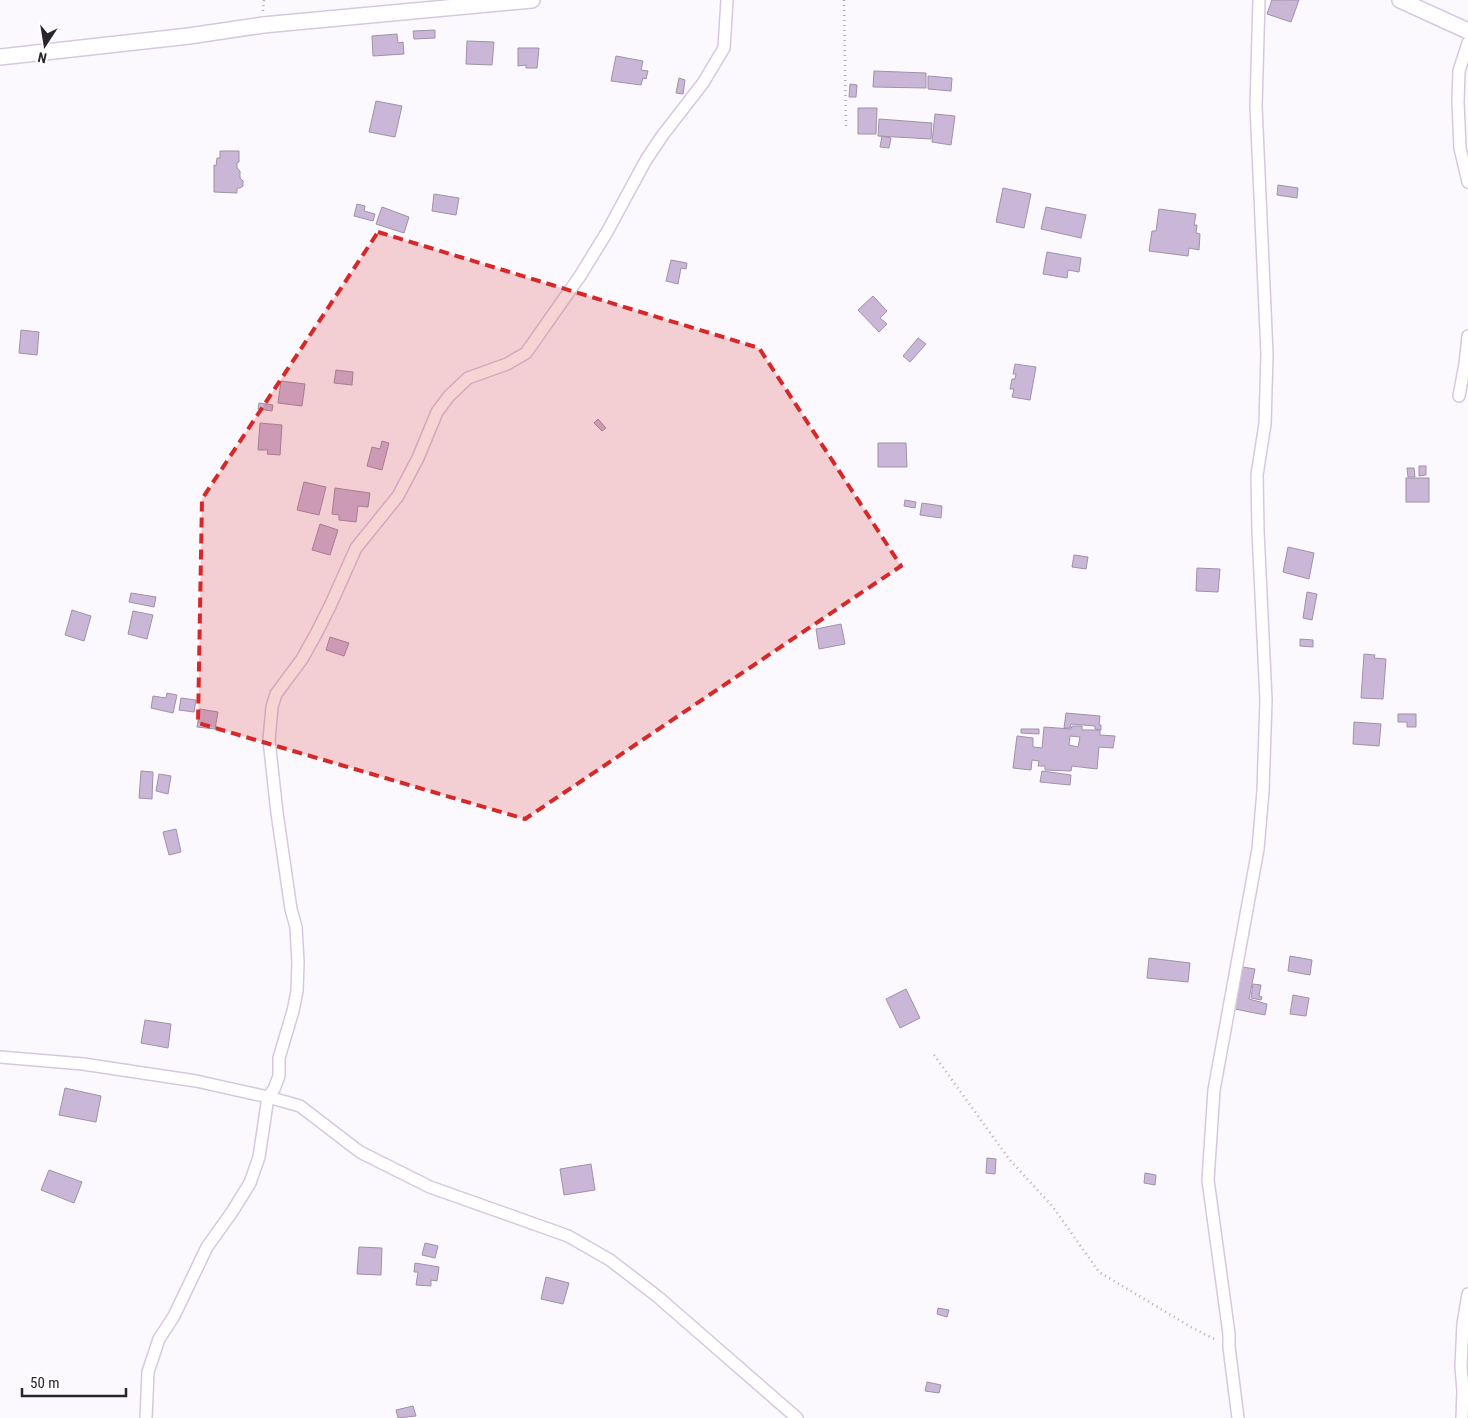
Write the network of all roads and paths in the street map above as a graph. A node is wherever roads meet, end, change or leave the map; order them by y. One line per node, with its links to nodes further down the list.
1 (532, 0): 8 (street)
2 (728, 0): 15 (street)
3 (844, 0): 9 (path)
4 (1258, 0): 17 (street)
5 (1400, 0): 6 (street)
6 (1468, 31)
7 (1468, 43): 10 (street)
8 (0, 56)
9 (846, 126)
10 (1468, 182)
11 (1468, 336): 12 (street)
12 (1459, 396)
13 (934, 1055): 17 (path)
14 (0, 1058): 15 (street)
15 (268, 1097): 18 (street); 19 (street)
16 (1468, 1294): 21 (street)
17 (1229, 1346): 20 (street)
18 (146, 1418)
19 (797, 1418)
20 (1238, 1418)
21 (1462, 1418)

